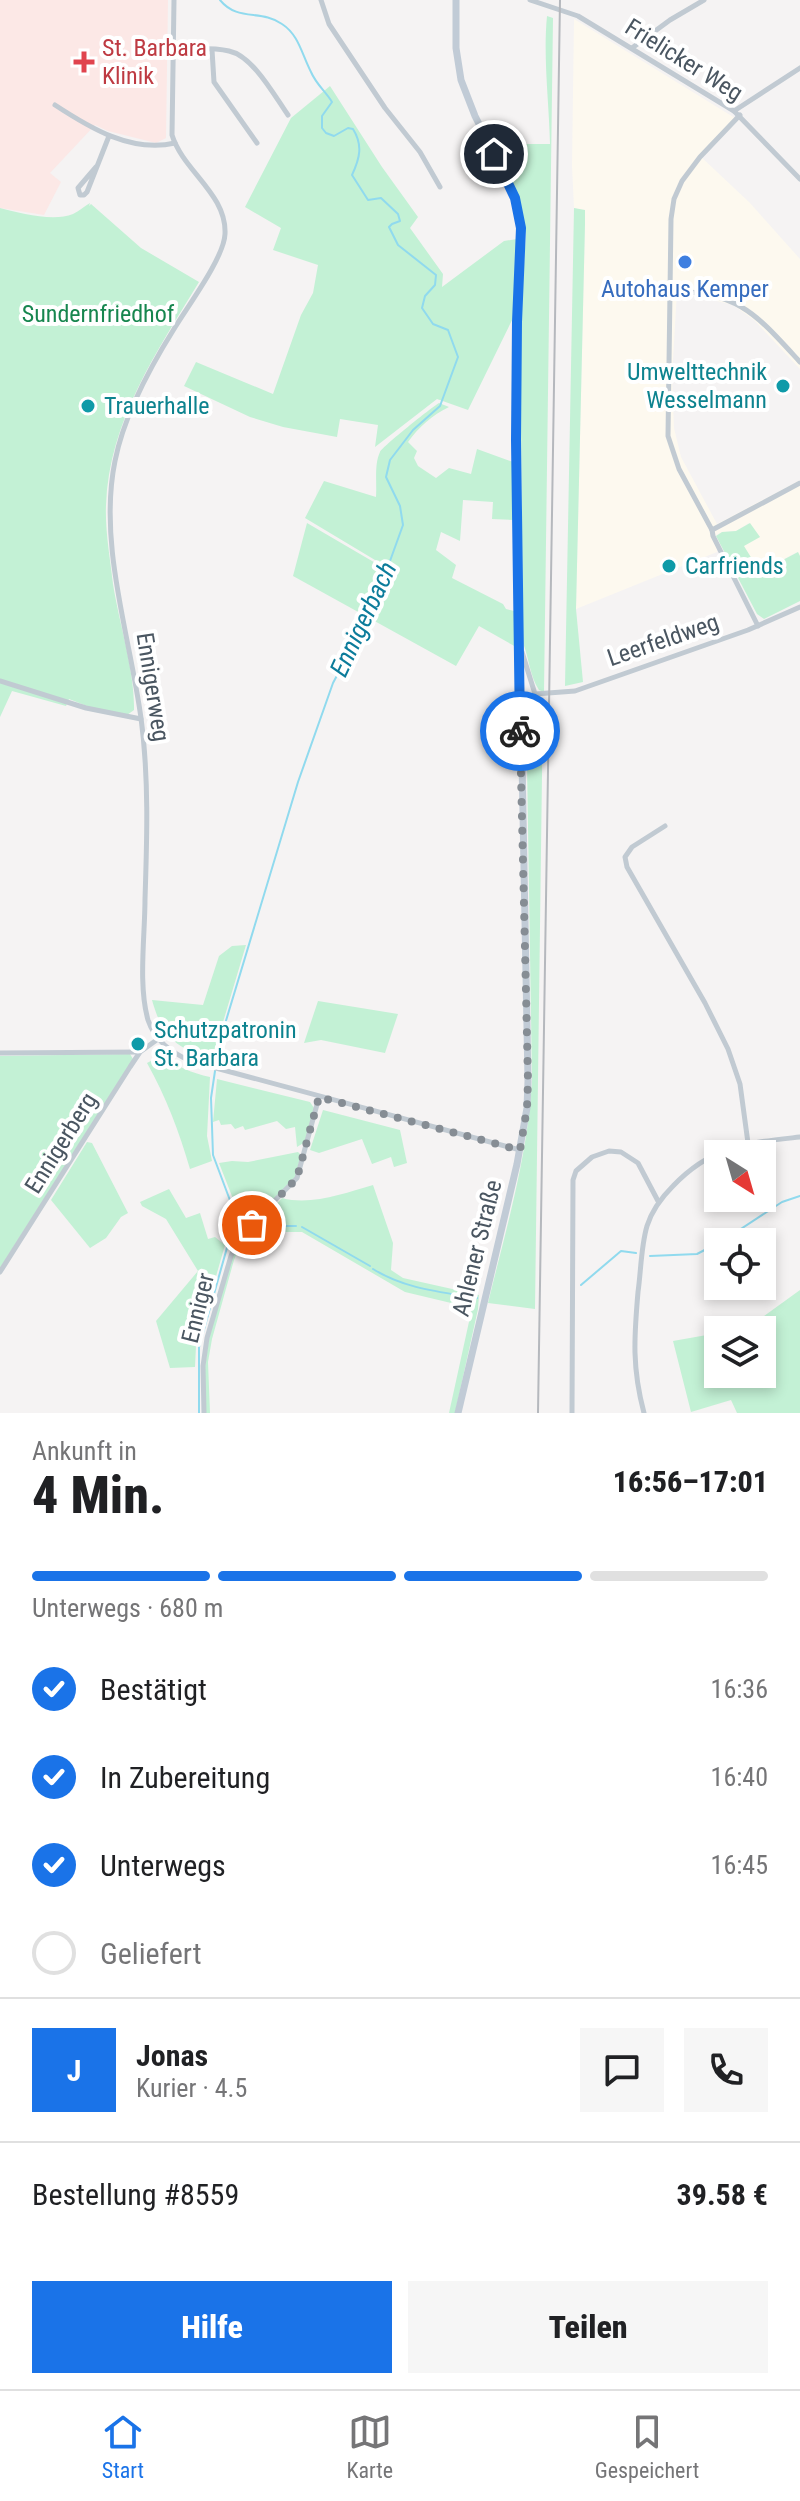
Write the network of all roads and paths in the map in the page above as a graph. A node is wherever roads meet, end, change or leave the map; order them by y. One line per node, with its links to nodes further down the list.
1 (174, 0): 7 (street, Ennigerweg)
2 (321, 0): 18 (street)
3 (456, 0): 25 (main road, Ahlener Straße)
4 (530, 0): 6 (street, Frielicker Weg)
5 (704, 0): 6 (street)
6 (632, 48): 11 (street, Frielicker Weg)
7 (172, 49): 8 (street); 14 (street, Ennigerweg)
8 (212, 50): 12 (street); 15 (street)
9 (800, 68): 11 (street)
10 (55, 105): 13 (street)
11 (737, 113): 17 (street, Frielicker Weg); 19 (street)
12 (288, 115)
13 (109, 136): 14 (street); 16 (street)
14 (175, 143): 28 (street, Ennigerweg)
15 (257, 143)
16 (96, 167): 16 (street)
17 (800, 179)
18 (440, 187)
19 (669, 291): 20 (street); 22 (street)
20 (800, 362)
21 (800, 483): 22 (street)
22 (712, 530): 24 (street)
23 (800, 607): 24 (street, Leerfeldweg)
24 (758, 626): 27 (street, Leerfeldweg)
25 (519, 647): 27 (street); 29 (main road, Ahlener Straße)
26 (0, 681): 28 (street)
27 (535, 694): 29 (street)
28 (141, 719): 31 (street, Ennigerweg)
29 (521, 760): 38 (main road, Ahlener Straße)
30 (665, 826): 36 (street)
31 (158, 1039): 32 (street, Ennigerberg); 34 (street)
32 (140, 1052): 33 (street); 41 (street, Ennigerberg)
33 (0, 1053)
34 (319, 1097): 38 (street); 42 (street, Enniger)
35 (800, 1137): 37 (street)
36 (748, 1140)
37 (774, 1140)
38 (520, 1150): 43 (main road, Ahlener Straße)
39 (704, 1159): 40 (street)
40 (658, 1201): 44 (street); 45 (street)
41 (0, 1272)
42 (204, 1413)
43 (458, 1413)
44 (572, 1413)
45 (644, 1413)

